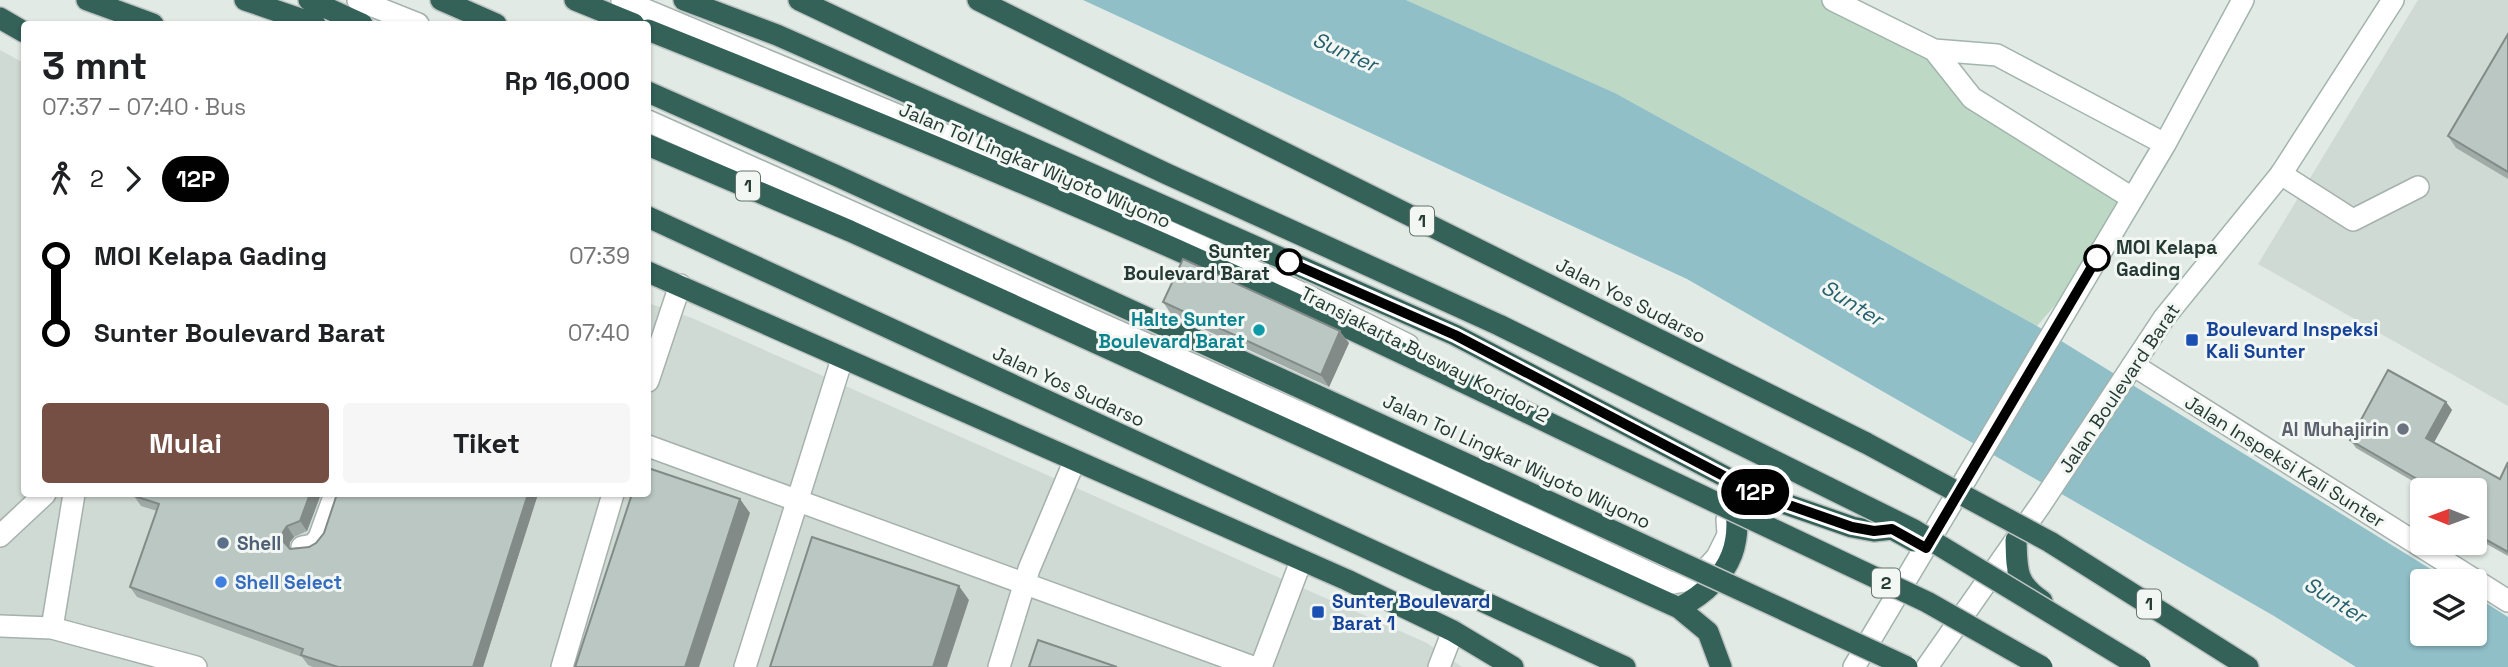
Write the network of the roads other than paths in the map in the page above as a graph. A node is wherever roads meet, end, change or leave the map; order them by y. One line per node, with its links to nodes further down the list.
1 (87, 0): 15 (highway)
2 (245, 0): 16 (highway)
3 (309, 0): 17 (highway)
4 (358, 0): 18 (main road)
5 (441, 0): 19 (highway)
6 (575, 0): 20 (highway)
7 (622, 0): 53 (main road, Transjakarta Busway Koridor 2)
8 (684, 0): 41 (highway)
9 (799, 0): 73 (highway, bridge)
10 (978, 0): 74 (highway, Jalan Yos Sudarso / 1, bridge)
11 (1833, 0): 23 (main road)
12 (2244, 0): 27 (main road)
13 (2393, 0): 29 (main road, Jalan Boulevard Barat)
14 (0, 18): 21 (highway)
15 (145, 21)
16 (307, 21)
17 (355, 21)
18 (410, 21)
19 (489, 21)
20 (627, 21)
21 (21, 30)
22 (651, 31): 72 (highway, Jalan Tol Lingkar Wiyoto Wiyono / 2, bridge)
23 (1934, 50): 27 (main road); 31 (main road)
24 (651, 93): 70 (highway, Jalan Tol Lingkar Wiyoto Wiyono, bridge)
25 (651, 122): 53 (main road, Transjakarta Busway Koridor 2)
26 (651, 139): 33 (highway, 1)
27 (2165, 144): 31 (main road)
28 (651, 146): 33 (highway)
29 (2281, 174): 30 (main road); 37 (main road, Jalan Boulevard Barat)
30 (2418, 187)
31 (2132, 198): 50 (main road)
32 (651, 218): 67 (highway, Jalan Yos Sudarso)
33 (850, 231): 55 (highway)
34 (651, 273): 35 (highway)
35 (680, 285): 36 (highway); 38 (main road)
36 (842, 359): 40 (highway); 46 (main road)
37 (2131, 367): 48 (main road, Jalan Boulevard Barat); 54 (main road, Jalan Inspeksi Kali Sunter)
38 (651, 372)
39 (651, 447): 46 (main road)
40 (1074, 461): 51 (highway); 52 (main road)
41 (1729, 479): 50 (highway); 55 (highway)
42 (42, 497): 47 (main road)
43 (74, 497): 57 (main road)
44 (334, 497): 49 (main road)
45 (612, 497): 60 (main road)
46 (796, 501): 52 (main road); 61 (main road)
47 (0, 536)
48 (2016, 540): 71 (main road, Jalan Boulevard Barat); 73 (highway)
49 (302, 547)
50 (1926, 548): 69 (main road)
51 (1301, 561): 58 (highway); 64 (main road)
52 (1027, 576): 62 (main road); 63 (main road)
53 (1661, 578): 55 (main road)
54 (2508, 601)
55 (1679, 608): 68 (highway)
56 (0, 626): 57 (main road)
57 (52, 628): 59 (main road)
58 (1453, 631): 65 (main road); 66 (highway)
59 (196, 667)
60 (562, 667)
61 (745, 667)
62 (999, 667)
63 (1253, 667)
64 (1261, 667)
65 (1439, 667)
66 (1513, 667)
67 (1625, 667)
68 (1721, 667)
69 (1854, 667)
70 (1907, 667)
71 (1927, 667)
72 (2042, 667)
73 (2142, 667)
74 (2248, 667)

